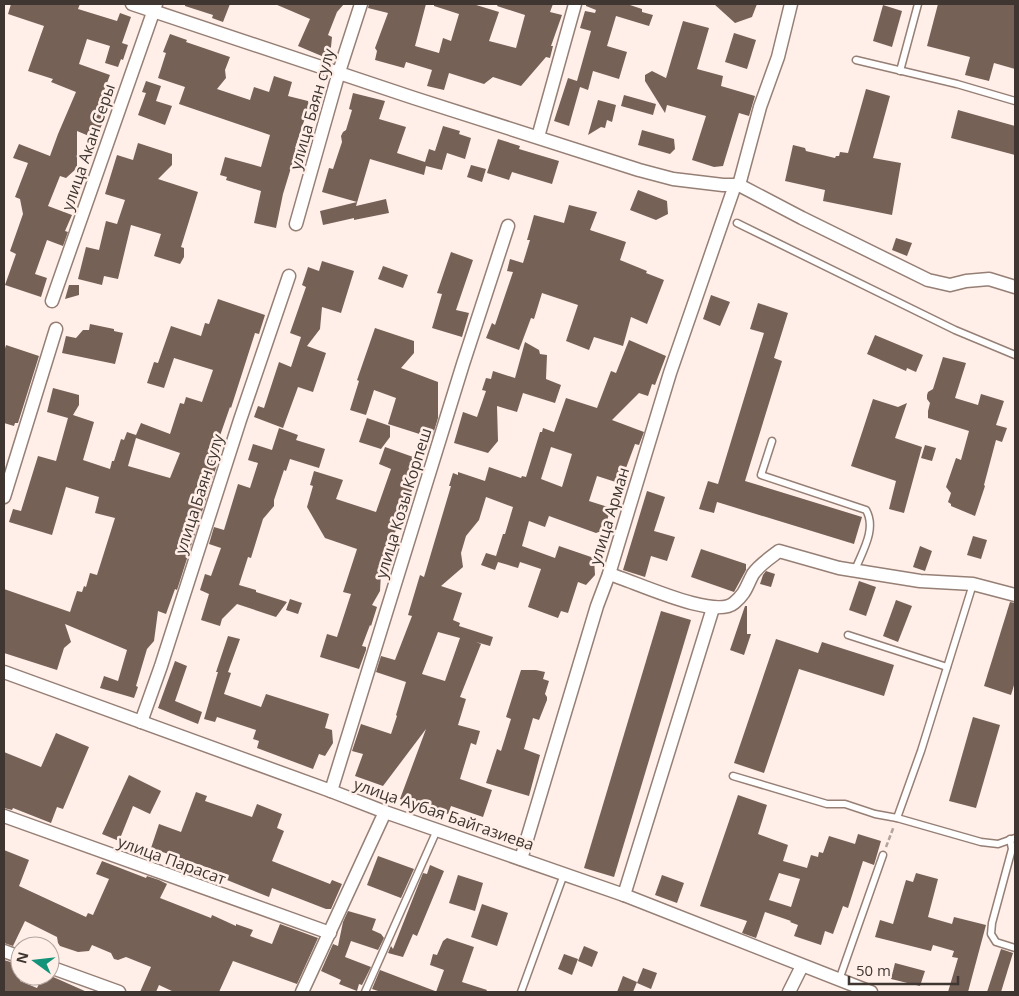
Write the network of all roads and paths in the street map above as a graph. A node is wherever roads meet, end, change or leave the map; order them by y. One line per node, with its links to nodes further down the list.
1 (132, 4): 6 (street)
2 (360, 4): 9 (street, улица Баян сулу)
3 (575, 4): 11 (street)
4 (791, 4): 12 (street, улица Арман)
5 (918, 4): 8 (lane)
6 (154, 8): 9 (street); 18 (street, улица Акан Серы)
7 (856, 60): 8 (lane)
8 (900, 71): 10 (lane)
9 (339, 72): 11 (street); 14 (street, улица Баян сулу)
10 (1015, 101)
11 (538, 137): 12 (street)
12 (737, 185): 17 (street); 24 (street, улица Арман)
13 (737, 223): 20 (lane)
14 (296, 224)
15 (508, 226): 33 (street, улица Козы Корпеш)
16 (289, 276): 31 (street, улица Баян сулу)
17 (1015, 287)
18 (52, 301)
19 (56, 329): 22 (street)
20 (1015, 355)
21 (772, 441): 23 (lane)
22 (4, 497)
23 (855, 570): 25 (street); 27 (street)
24 (609, 574): 27 (street); 40 (street, улица Арман)
25 (973, 584): 26 (street); 29 (lane)
26 (1015, 595)
27 (713, 608): 42 (street)
28 (848, 635): 29 (lane)
29 (947, 668): 36 (lane)
30 (4, 672): 31 (street, улица Аубая Байгазиева)
31 (141, 722): 33 (street, улица Аубая Байгазиева)
32 (733, 776): 36 (lane)
33 (331, 791): 34 (street, улица Аубая Байгазиева)
34 (385, 812): 37 (street, улица Аубая Байгазиева); 43 (street)
35 (4, 816): 43 (street, улица Парасат)
36 (897, 818): 38 (lane); 39 (path)
37 (437, 830): 40 (street, улица Аубая Байгазиева); 50 (lane)
38 (1013, 838): 44 (lane)
39 (883, 855): 47 (lane)
40 (521, 858): 41 (street, улица Аубая Байгазиева)
41 (564, 874): 42 (street, улица Аубая Байгазиева); 51 (lane)
42 (624, 895): 45 (street, улица Аубая Байгазиева)
43 (330, 933): 49 (street)
44 (1015, 948)
45 (802, 966): 47 (street, улица Аубая Байгазиева); 52 (street)
46 (60, 971): 48 (street)
47 (839, 980): 53 (street, улица Аубая Байгазиева)
48 (119, 992)
49 (302, 992)
50 (365, 992)
51 (521, 992)
52 (789, 992)
53 (871, 992)

